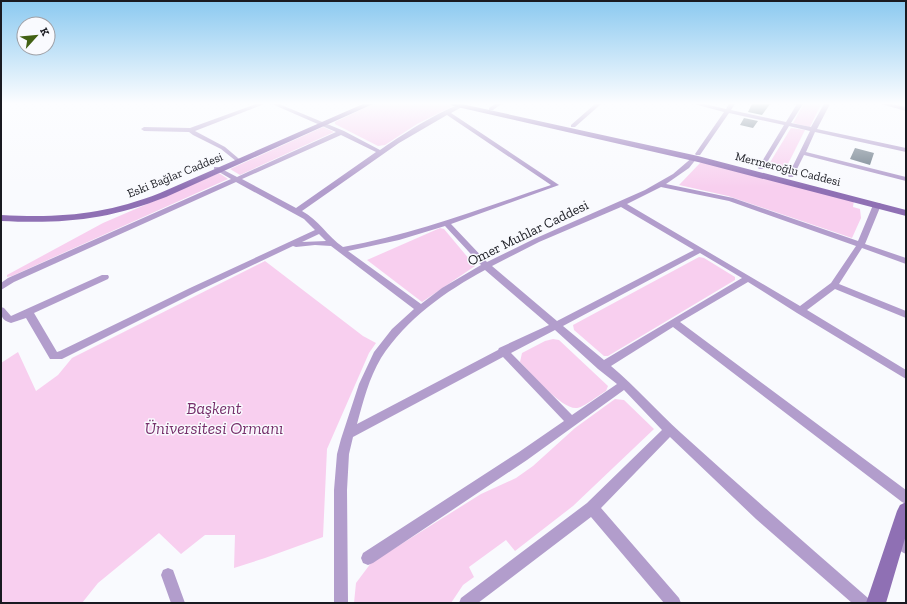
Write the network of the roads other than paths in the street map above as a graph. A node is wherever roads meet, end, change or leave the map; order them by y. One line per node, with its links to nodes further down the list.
1 (193, 132): 17 (street)
2 (300, 132): 17 (main road, Eski Bağlar Caddesi)
3 (301, 132): 19 (main road, Eski Bağlar Caddesi)
4 (342, 132): 14 (street); 21 (street)
5 (410, 132): 14 (street)
6 (476, 132): 31 (street)
7 (584, 132): 16 (main road, Mermeroğlu Caddesi)
8 (598, 132): 16 (main road, Mermeroğlu Caddesi)
9 (712, 132): 16 (street, Omer Muhlar Caddesi)
10 (783, 132): 18 (street)
11 (812, 132): 15 (street)
12 (823, 132): 13 (street)
13 (906, 150)
14 (380, 152): 27 (street)
15 (802, 152): 20 (street); 22 (street)
16 (696, 156): 18 (main road, Mermeroğlu Caddesi); 23 (street, Omer Muhlar Caddesi); 25 (main road, Mermeroğlu Caddesi)
17 (236, 159): 19 (main road, Eski Bağlar Caddesi)
18 (761, 168): 20 (main road, Mermeroğlu Caddesi)
19 (218, 169): 21 (street); 28 (main road, Eski Bağlar Caddesi); 30 (main road, Eski Bağlar Caddesi)
20 (791, 176): 26 (main road, Mermeroğlu Caddesi)
21 (238, 179): 27 (street); 43 (street)
22 (906, 179)
23 (660, 185): 24 (street, Omer Muhlar Caddesi); 34 (street)
24 (622, 204): 37 (street); 39 (street, Omer Muhlar Caddesi)
25 (877, 205): 29 (main road, Mermeroğlu Caddesi); 34 (street)
26 (906, 207)
27 (297, 211): 32 (street)
28 (1, 213)
29 (906, 213)
30 (1, 218)
31 (446, 223): 36 (street); 39 (street)
32 (321, 230): 33 (street); 35 (street)
33 (333, 244): 35 (street); 36 (street)
34 (861, 244): 38 (street); 42 (street)
35 (287, 246): 47 (street)
36 (342, 250): 44 (street)
37 (700, 250): 41 (street); 50 (street)
38 (906, 261)
39 (486, 266): 44 (street, Omer Muhlar Caddesi); 50 (street)
40 (105, 277): 47 (street)
41 (748, 278): 46 (street); 49 (street)
42 (834, 285): 46 (street); 48 (street)
43 (1, 286)
44 (421, 309): 57 (street, Omer Muhlar Caddesi)
45 (1, 310): 47 (street)
46 (800, 311): 53 (street)
47 (29, 313)
48 (906, 315)
49 (673, 322): 52 (street); 58 (street)
50 (557, 326): 51 (street); 52 (street)
51 (503, 351): 55 (street); 57 (street)
52 (602, 366): 54 (street)
53 (906, 376)
54 (625, 384): 55 (street); 56 (street)
55 (570, 421): 62 (street)
56 (670, 430): 59 (street); 68 (street)
57 (348, 434): 65 (street, Omer Muhlar Caddesi)
58 (906, 498)
59 (592, 508): 66 (street); 67 (street)
60 (906, 511): 61 (main road)
61 (901, 543): 69 (main road)
62 (368, 558)
63 (168, 575): 64 (street)
64 (178, 603)
65 (340, 603)
66 (466, 603)
67 (674, 603)
68 (863, 603)
69 (876, 603)

